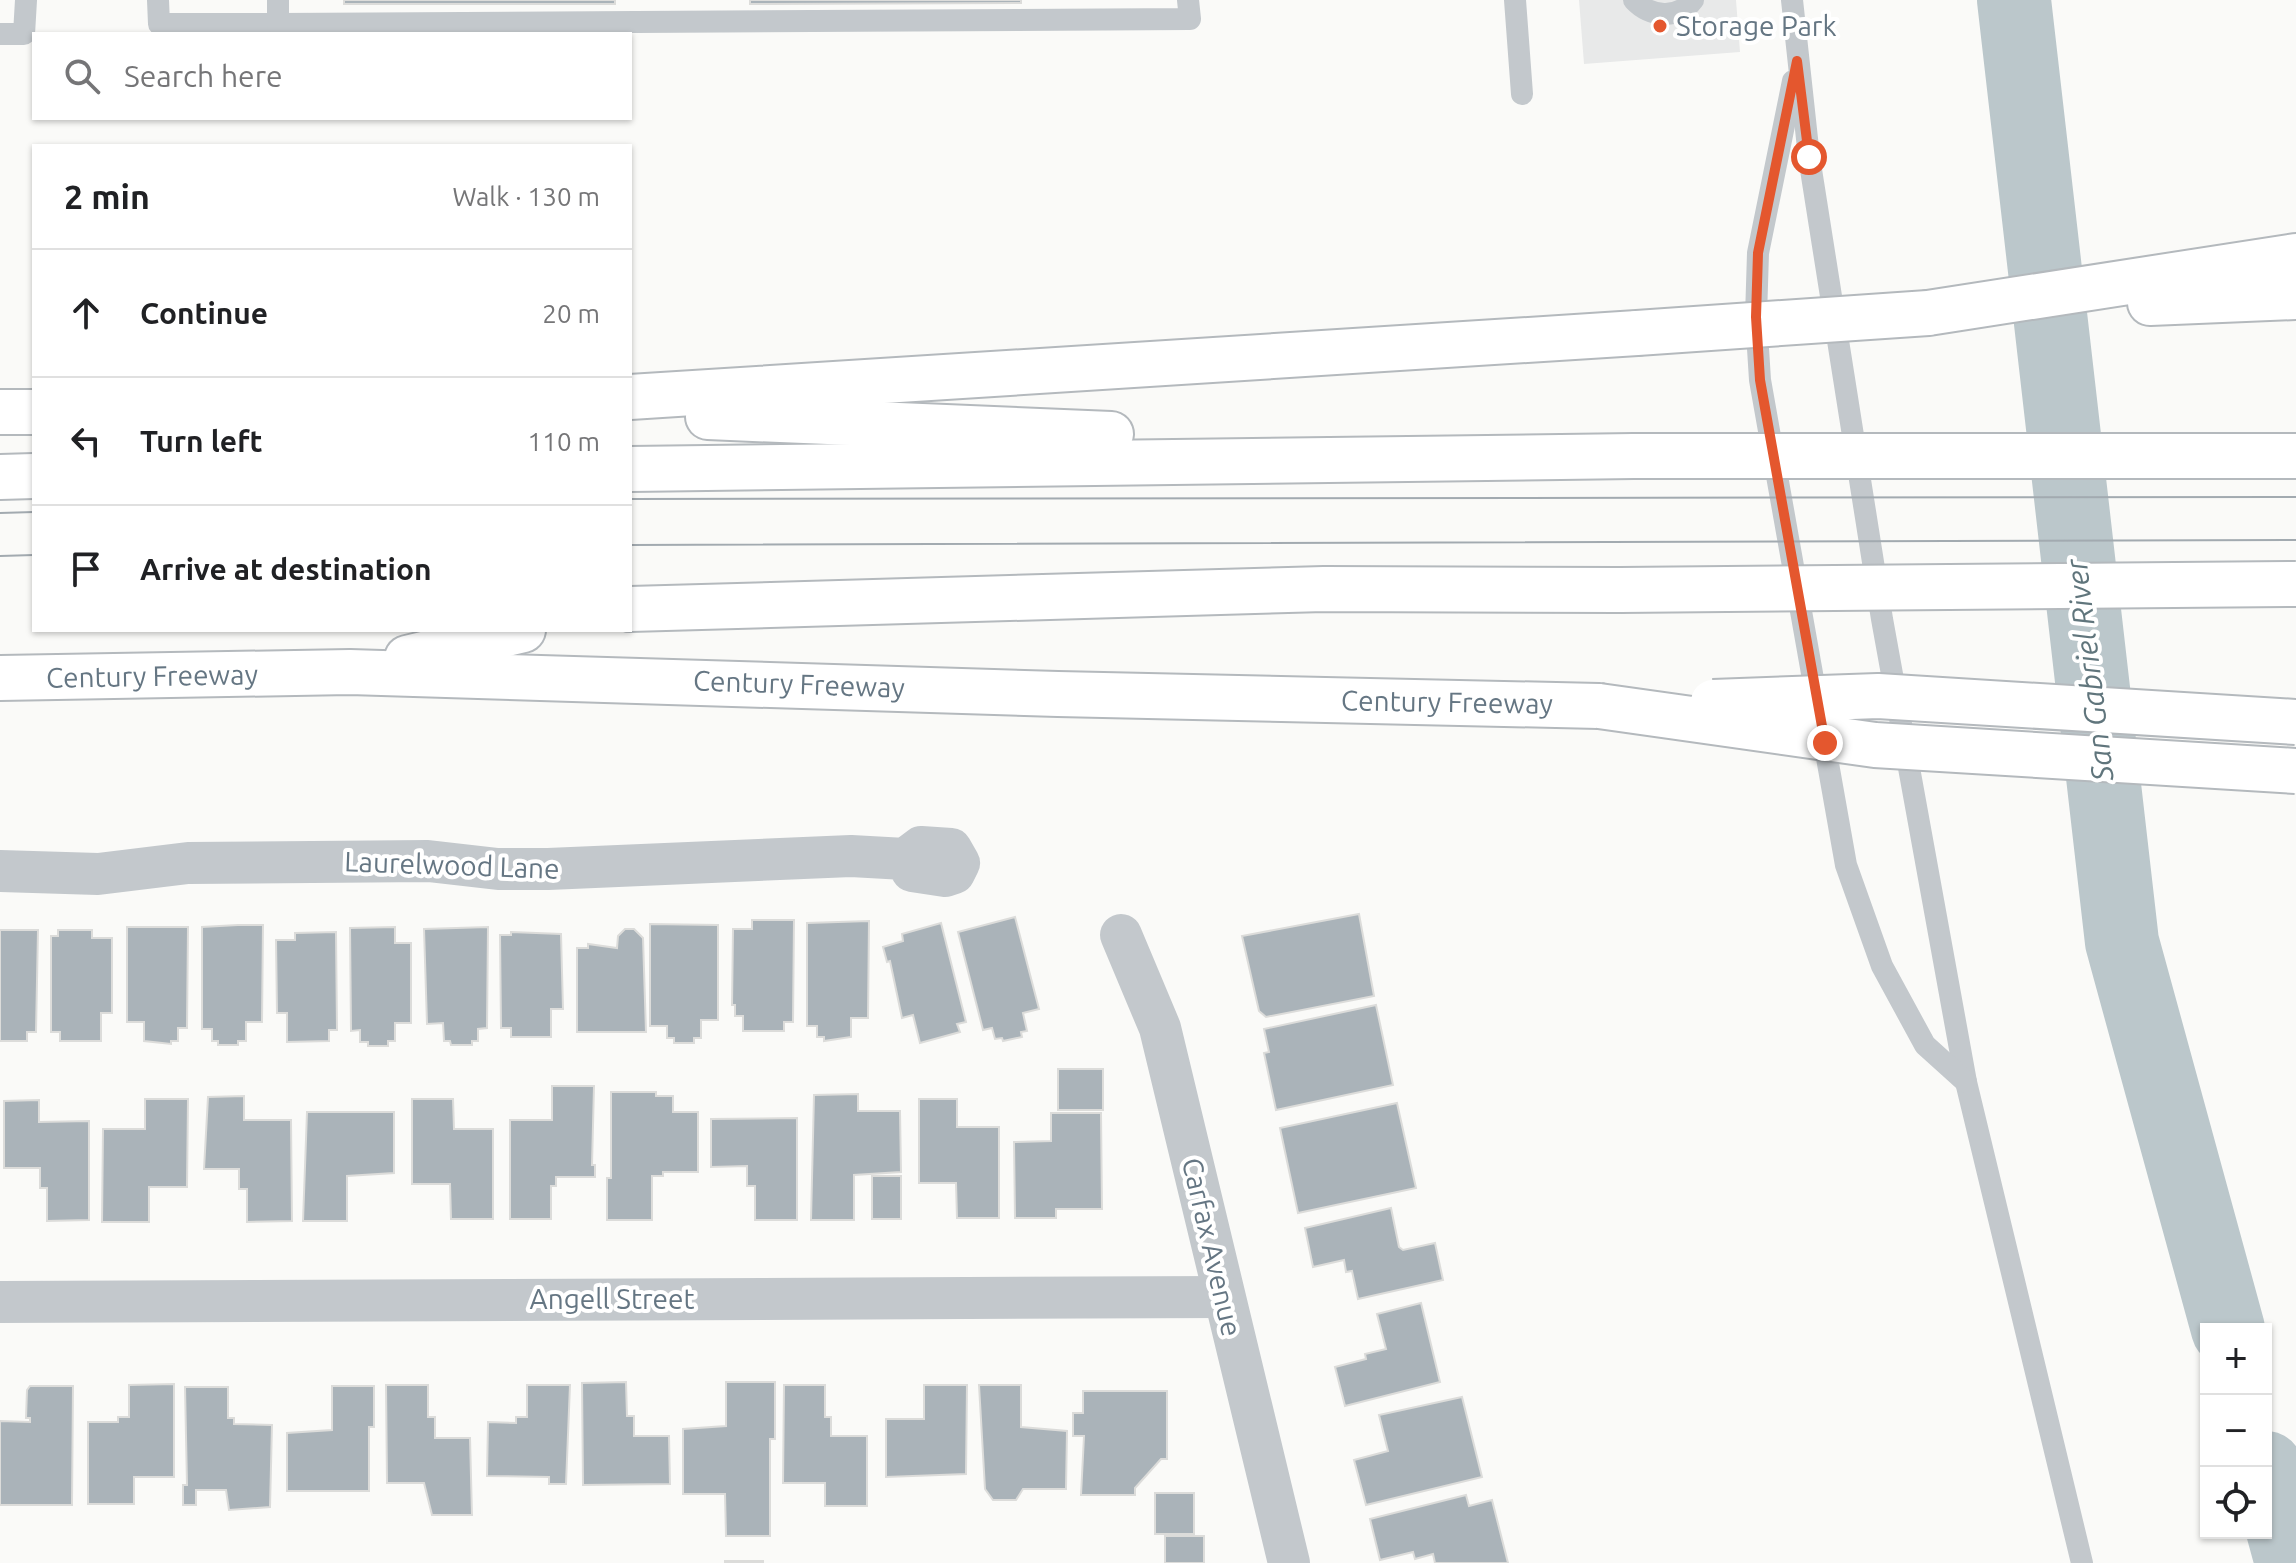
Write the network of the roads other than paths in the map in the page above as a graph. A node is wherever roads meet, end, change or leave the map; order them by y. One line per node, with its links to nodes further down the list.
1 (26, 0): 10 (lane)
2 (158, 0): 9 (lane)
3 (278, 0): 9 (lane)
4 (1188, 0): 9 (lane)
5 (1515, 0): 12 (lane)
6 (1634, 0): 7 (lane)
7 (1693, 0)
8 (1792, 0): 11 (lane)
9 (278, 24)
10 (0, 34)
11 (1797, 61): 36 (lane); 36 (lane)
12 (1522, 94)
13 (2296, 256): 15 (highway)
14 (2296, 297): 15 (highway)
15 (1928, 313): 16 (highway, bridge)
16 (632, 397)
17 (0, 412): 18 (highway)
18 (32, 412)
19 (632, 413): 20 (highway)
20 (1469, 456): 21 (highway, bridge); 22 (highway)
21 (2296, 456)
22 (632, 469)
23 (32, 476): 24 (highway)
24 (0, 477)
25 (2296, 584): 26 (highway, bridge)
26 (632, 609)
27 (515, 632): 28 (highway)
28 (350, 672): 29 (highway, Century Freeway); 30 (highway, Century Freeway)
29 (0, 678)
30 (1599, 706): 31 (highway, bridge); 32 (highway, bridge)
31 (2296, 722)
32 (2296, 771)
33 (905, 859): 34 (street, Laurelwood Lane)
34 (0, 871)
35 (1121, 935): 37 (street, Carfax Avenue)
36 (1966, 1082): 40 (lane)
37 (1223, 1297): 38 (street, Angell Street); 39 (street, Carfax Avenue)
38 (0, 1302)
39 (1289, 1563)
40 (2082, 1563)

